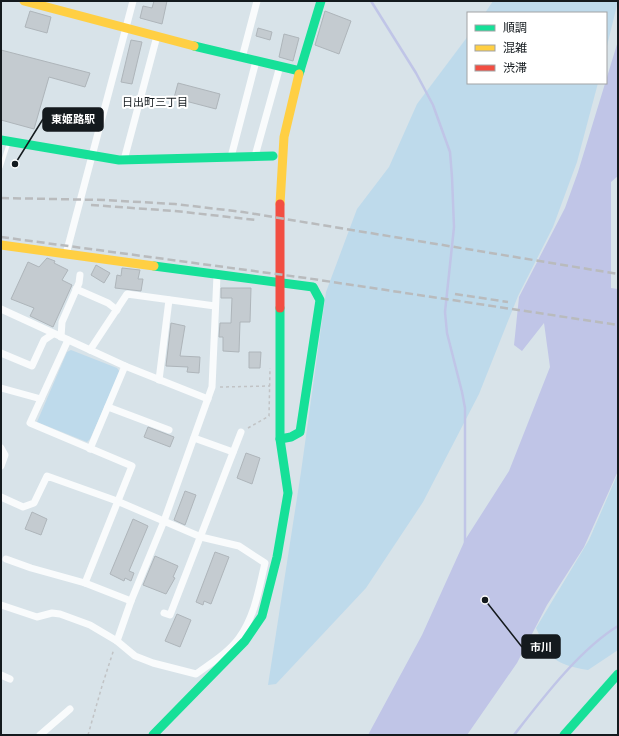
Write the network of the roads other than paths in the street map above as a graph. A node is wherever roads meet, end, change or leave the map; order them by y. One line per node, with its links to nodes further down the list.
1 (24, 1): 5 (street)
2 (133, 1): 5 (street)
3 (257, 1): 7 (street)
4 (321, 1): 10 (street)
5 (126, 28): 6 (street); 12 (street)
6 (157, 36): 7 (street); 16 (street)
7 (242, 58): 8 (street)
8 (256, 61): 9 (street); 15 (street)
9 (280, 66): 10 (street); 13 (street)
10 (300, 71): 22 (street)
11 (5, 141): 12 (street); 17 (lane)
12 (92, 156): 16 (street); 19 (street)
13 (255, 156): 14 (street); 15 (street)
14 (273, 156)
15 (231, 157): 16 (street)
16 (124, 160)
17 (1, 167)
18 (1, 245): 19 (street)
19 (66, 254): 21 (street)
20 (80, 275): 23 (street)
21 (217, 275): 22 (street); 25 (street)
22 (280, 282): 41 (street); 41 (street)
23 (76, 289): 27 (street); 29 (street)
24 (169, 300): 25 (street); 27 (street); 33 (street)
25 (215, 306): 36 (street)
26 (1, 309): 28 (street)
27 (117, 310): 30 (street)
28 (53, 334): 29 (street); 31 (street)
29 (65, 338): 30 (street); 35 (street)
30 (90, 350): 32 (street)
31 (1, 353)
32 (125, 366): 33 (street); 37 (street)
33 (159, 380): 36 (street)
34 (1, 388): 35 (street)
35 (41, 399): 43 (street)
36 (208, 399): 40 (street)
37 (108, 407): 38 (street); 43 (street)
38 (169, 430)
39 (241, 432): 44 (street)
40 (194, 438): 44 (street); 48 (street)
41 (280, 439): 55 (street)
42 (1, 448): 45 (street)
43 (90, 449): 47 (street)
44 (233, 452): 49 (street)
45 (1, 466)
46 (1, 497): 47 (street)
47 (117, 501): 48 (street); 51 (street)
48 (164, 521): 49 (street); 52 (street)
49 (201, 537): 54 (street); 55 (street)
50 (6, 559): 51 (street)
51 (86, 583): 52 (street)
52 (131, 601): 56 (street)
53 (1, 605): 56 (street)
54 (164, 613)
55 (242, 639): 56 (street); 62 (street)
56 (117, 641)
57 (618, 674): 63 (street)
58 (1, 675): 59 (street)
59 (10, 679)
60 (70, 709): 61 (street)
61 (40, 735)
62 (153, 735)
63 (564, 735)

